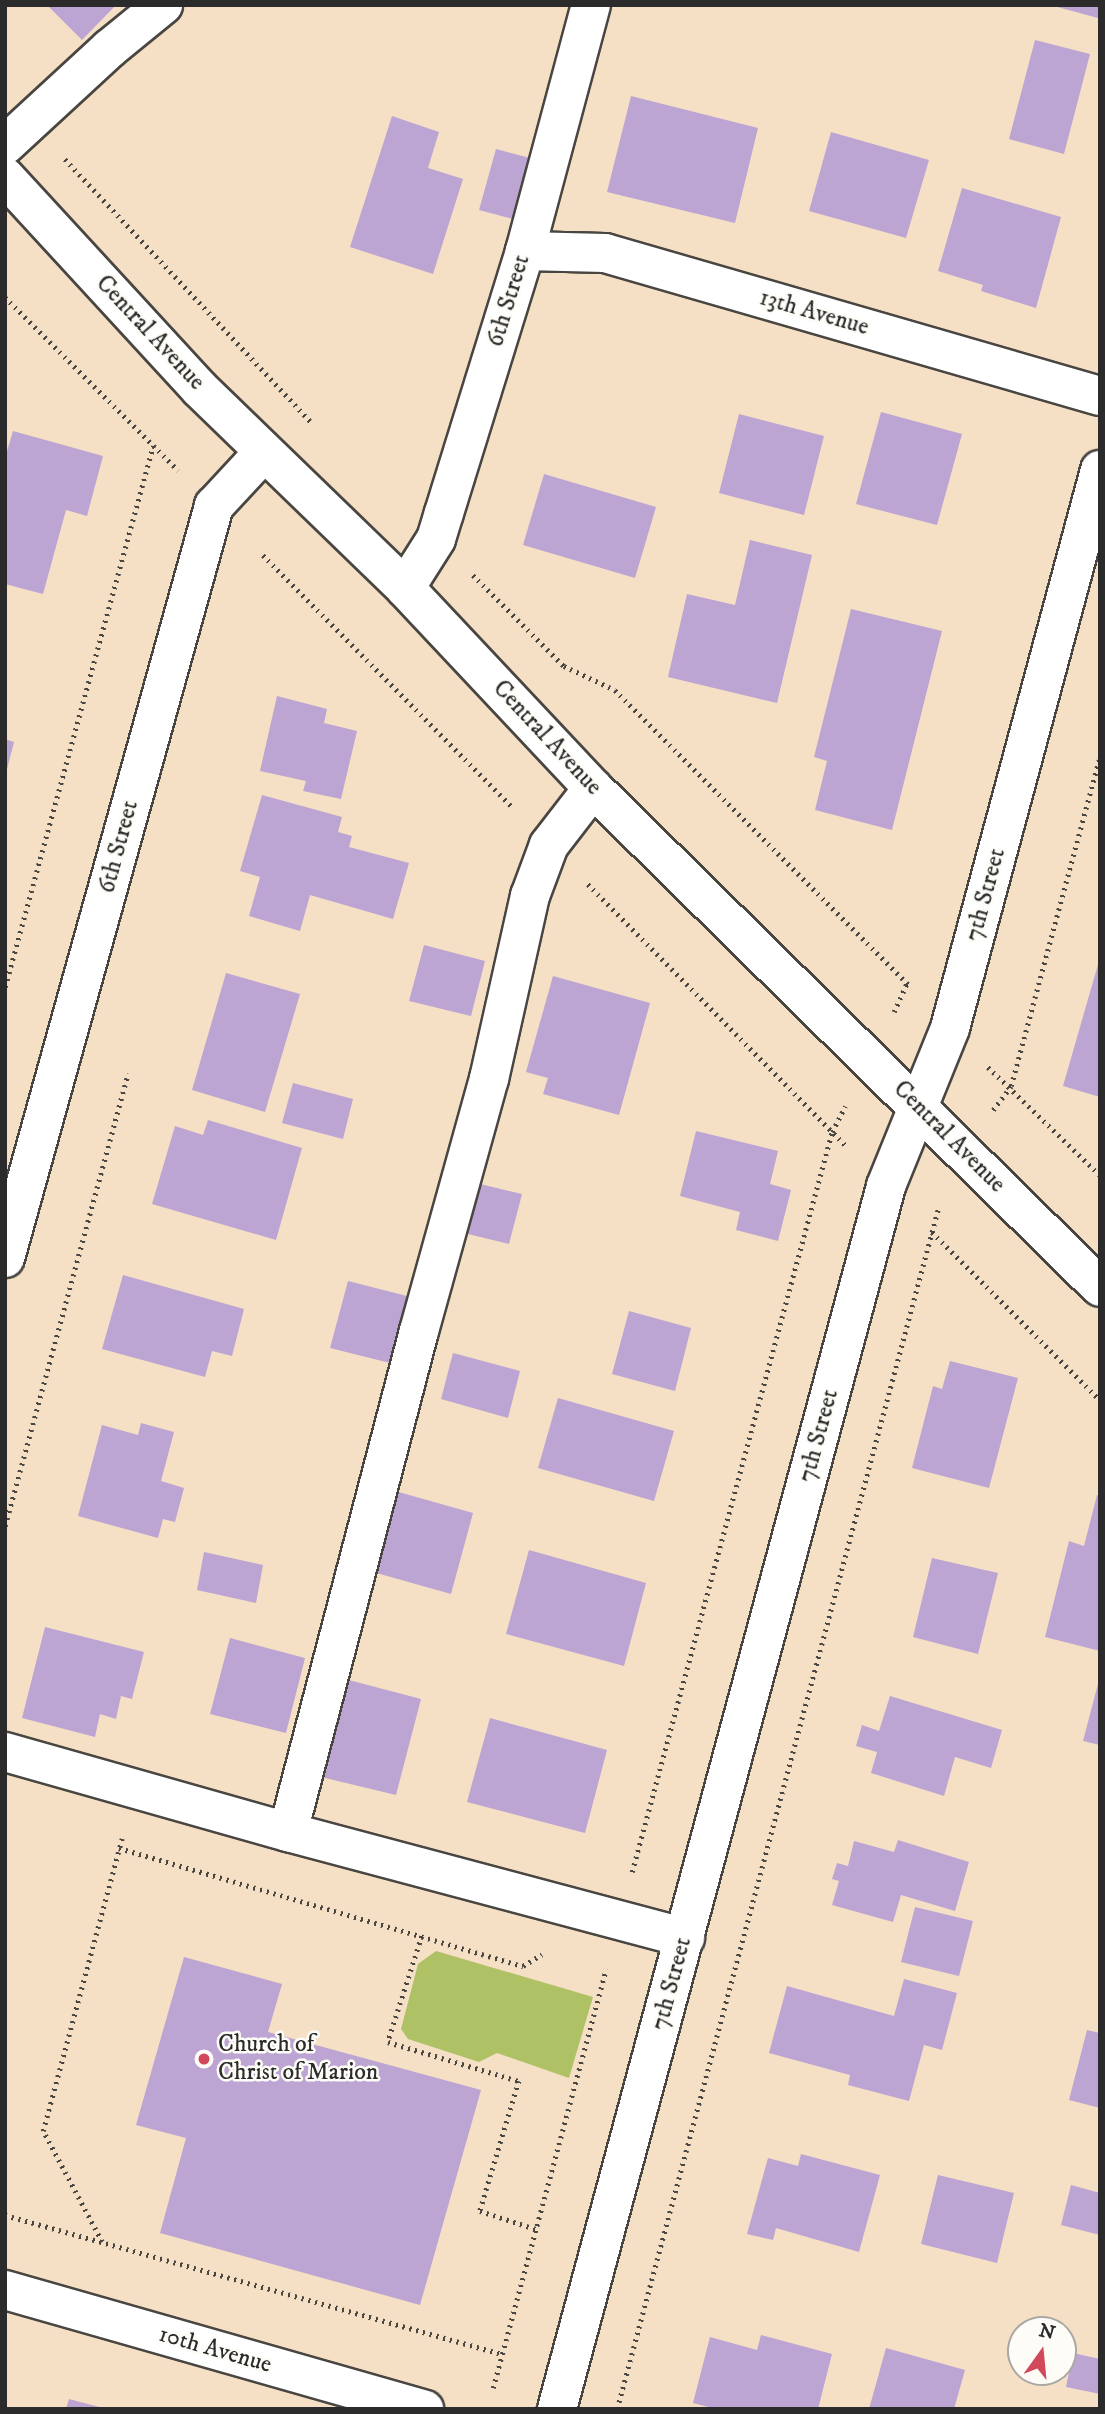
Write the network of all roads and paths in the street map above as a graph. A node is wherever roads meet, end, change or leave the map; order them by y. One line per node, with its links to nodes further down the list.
1 (163, 5): 3 (street)
2 (591, 5): 5 (street, 6th Street)
3 (18, 133): 8 (path)
4 (5, 177): 10 (street, Central Avenue)
5 (525, 251): 7 (street, 13th Avenue); 14 (street, 6th Street)
6 (5, 296): 9 (path)
7 (1100, 396)
8 (321, 432)
9 (153, 446): 12 (path); 18 (path)
10 (264, 453): 14 (street, Central Avenue); 31 (street, 6th Street)
11 (1100, 470): 25 (street, 7th Street)
12 (184, 476)
13 (469, 571): 17 (path)
14 (405, 588): 16 (street, Central Avenue)
15 (1100, 757): 23 (path)
16 (593, 788): 25 (street, Central Avenue); 37 (street)
17 (907, 983): 19 (path); 20 (path)
18 (5, 987)
19 (914, 989)
20 (894, 1012)
21 (984, 1064): 23 (path)
22 (128, 1073): 34 (path)
23 (1011, 1086): 26 (path); 27 (path)
24 (849, 1099): 39 (path)
25 (919, 1108): 32 (street, Central Avenue); 41 (street, 7th Street)
26 (988, 1116)
27 (1100, 1175)
28 (939, 1206): 30 (path)
29 (926, 1226): 30 (path)
30 (932, 1232): 33 (path); 50 (path)
31 (8, 1238)
32 (1100, 1287)
33 (1100, 1400)
34 (5, 1526)
35 (5, 1752): 36 (street)
36 (135, 1789): 37 (street); 38 (path)
37 (288, 1832): 39 (street)
38 (119, 1848): 40 (path); 44 (path)
39 (610, 1918): 40 (path); 41 (street); 43 (path)
40 (422, 1936): 43 (path)
41 (685, 1938): 49 (street, 7th Street)
42 (5, 2215): 44 (path)
43 (536, 2229): 46 (path)
44 (103, 2242): 46 (path)
45 (5, 2290): 48 (street, 10th Avenue)
46 (502, 2354): 47 (path)
47 (493, 2388)
48 (424, 2409)
49 (557, 2409)
50 (617, 2409)

